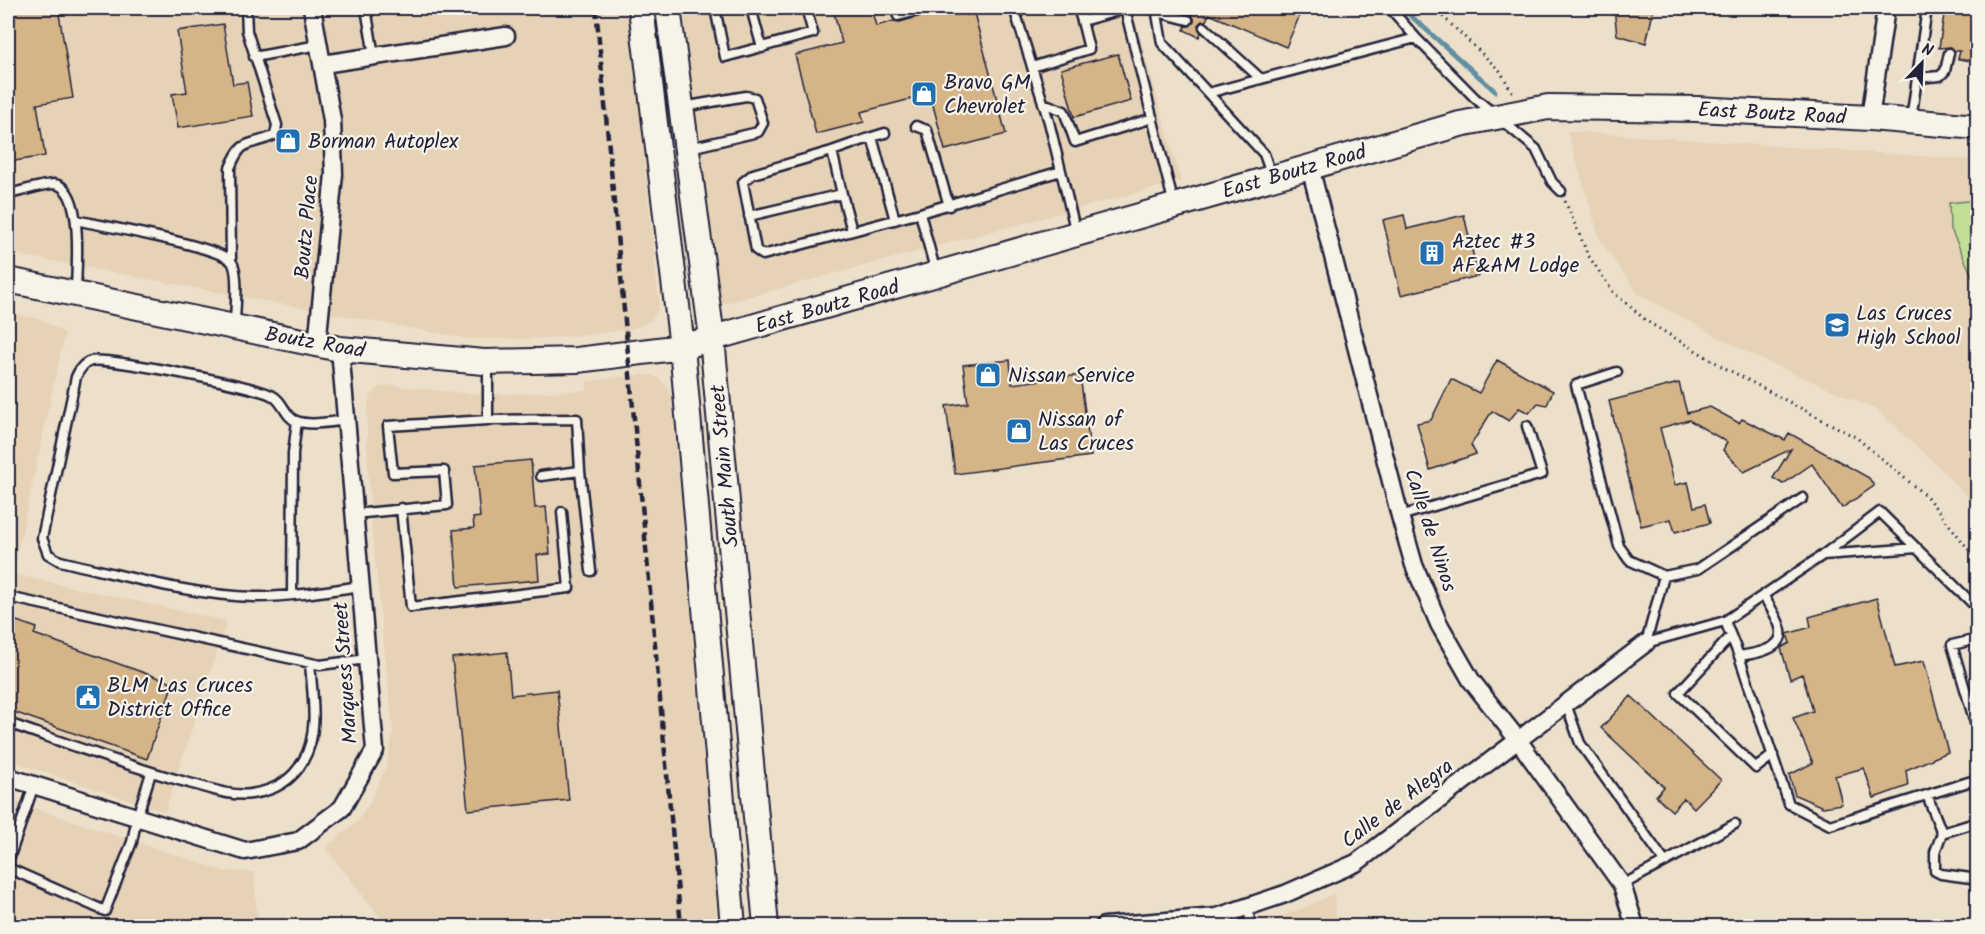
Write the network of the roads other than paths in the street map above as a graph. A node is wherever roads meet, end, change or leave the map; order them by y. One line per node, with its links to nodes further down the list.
1 (246, 8): 26 (lane)
2 (312, 8): 22 (street, Boutz Place)
3 (366, 8): 25 (lane)
4 (641, 8): 64 (main road, South Main Street)
5 (668, 8): 33 (main road, South Main Street)
6 (715, 8): 23 (lane)
7 (751, 8): 23 (lane)
8 (806, 8): 23 (lane)
9 (895, 8): 10 (lane)
10 (929, 8)
11 (1014, 8): 28 (lane)
12 (1078, 8): 18 (lane)
13 (1390, 8): 21 (lane)
14 (1886, 8): 36 (street)
15 (1927, 8): 29 (lane)
16 (1156, 10): 17 (lane); 31 (lane)
17 (1188, 20)
18 (1082, 21): 28 (lane); 35 (lane)
19 (1204, 27): 30 (lane)
20 (506, 36): 25 (street)
21 (1416, 38): 30 (lane); 34 (lane)
22 (318, 45): 26 (lane); 27 (street, Boutz Place)
23 (762, 48)
24 (1949, 53): 29 (lane)
25 (374, 56): 27 (street)
26 (254, 57): 58 (lane)
27 (323, 64): 65 (street, Boutz Place)
28 (1032, 68): 32 (lane)
29 (1917, 78): 37 (lane)
30 (1261, 79): 31 (lane)
31 (1208, 93): 46 (lane)
32 (1043, 103): 35 (lane); 45 (lane)
33 (682, 107): 42 (main road, South Main Street); 42 (lane)
34 (1498, 117): 36 (main road, East Boutz Road); 44 (main road, East Boutz Road); 47 (lane)
35 (1153, 118): 51 (lane)
36 (1870, 118): 37 (main road, East Boutz Road)
37 (1911, 122): 39 (main road, East Boutz Road)
38 (916, 126): 50 (lane)
39 (1977, 127)
40 (885, 133): 41 (lane)
41 (872, 136): 43 (lane); 55 (lane)
42 (687, 149): 63 (main road, South Main Street)
43 (832, 151): 49 (lane); 53 (lane)
44 (1310, 167): 46 (main road, East Boutz Road); 79 (street, Calle de Ninos)
45 (1061, 171): 50 (lane); 57 (lane)
46 (1273, 178): 51 (main road, East Boutz Road)
47 (1561, 191)
48 (8, 194): 54 (lane)
49 (842, 194): 53 (lane); 56 (lane)
50 (949, 206): 52 (lane)
51 (1174, 206): 57 (main road, East Boutz Road)
52 (920, 213): 55 (lane); 59 (lane)
53 (749, 216): 56 (lane)
54 (76, 220): 58 (lane); 61 (lane)
55 (895, 220): 56 (lane)
56 (852, 231)
57 (1076, 234): 59 (main road, East Boutz Road)
58 (231, 260): 62 (lane)
59 (936, 274): 63 (main road, East Boutz Road)
60 (8, 280): 61 (main road, Boutz Road)
61 (76, 294): 62 (main road, Boutz Road)
62 (235, 327): 65 (main road, Boutz Road)
63 (712, 338): 64 (main road, East Boutz Road); 118 (main road, South Main Street)
64 (682, 346): 66 (main road, East Boutz Road); 117 (main road, South Main Street)
65 (329, 347): 67 (main road, Boutz Road); 69 (street, Marquess Street)
66 (628, 354): 67 (main road, Boutz Road)
67 (488, 362): 70 (lane)
68 (1617, 372): 83 (lane)
69 (346, 420): 71 (lane); 78 (street, Marquess Street)
70 (488, 420): 73 (lane); 76 (lane)
71 (297, 422): 85 (lane); 85 (lane)
72 (1527, 426): 79 (lane)
73 (580, 471): 74 (lane); 82 (lane)
74 (541, 476)
75 (1803, 498): 83 (lane)
76 (401, 508): 77 (lane); 78 (lane)
77 (562, 512)
78 (354, 514): 84 (street, Marquess Street)
79 (1400, 516): 99 (street, Calle de Ninos)
80 (1917, 548): 81 (lane); 81 (lane); 88 (lane)
81 (1823, 555): 86 (lane)
82 (591, 571)
83 (1664, 576): 92 (lane)
84 (361, 586): 85 (lane); 94 (street, Marquess Street)
85 (292, 595)
86 (1764, 596): 89 (lane); 93 (lane)
87 (8, 597): 95 (lane)
88 (1977, 609)
89 (1725, 621): 90 (lane); 92 (lane)
90 (1731, 636): 93 (lane); 100 (lane)
91 (1977, 639): 98 (lane)
92 (1646, 643): 96 (street, Calle de Alegra)
93 (1739, 656): 100 (lane)
94 (367, 659): 95 (lane); 106 (street, Marquess Street)
95 (310, 663): 101 (lane)
96 (1566, 704): 99 (street, Calle de Alegra); 111 (lane)
97 (8, 723): 101 (lane)
98 (1977, 733)
99 (1518, 740): 114 (street, Calle de Ninos); 115 (street, Calle de Alegra)
100 (1773, 755): 105 (lane)
101 (151, 773): 106 (lane)
102 (8, 777): 104 (street, Marquess Street)
103 (1977, 779): 105 (lane)
104 (34, 785): 106 (street, Marquess Street); 110 (lane)
105 (1927, 795): 109 (lane)
106 (137, 817): 112 (lane)
107 (1977, 822): 109 (lane)
108 (1735, 824): 111 (lane)
109 (1942, 833): 113 (lane)
110 (8, 862)
111 (1665, 862): 114 (lane)
112 (8, 868)
113 (1977, 879)
114 (1622, 885): 120 (street, Calle de Ninos)
115 (1249, 906): 116 (street, Calle de Alegra); 119 (lane)
116 (1106, 926)
117 (733, 927)
118 (766, 927)
119 (1250, 927)
120 (1635, 927)

